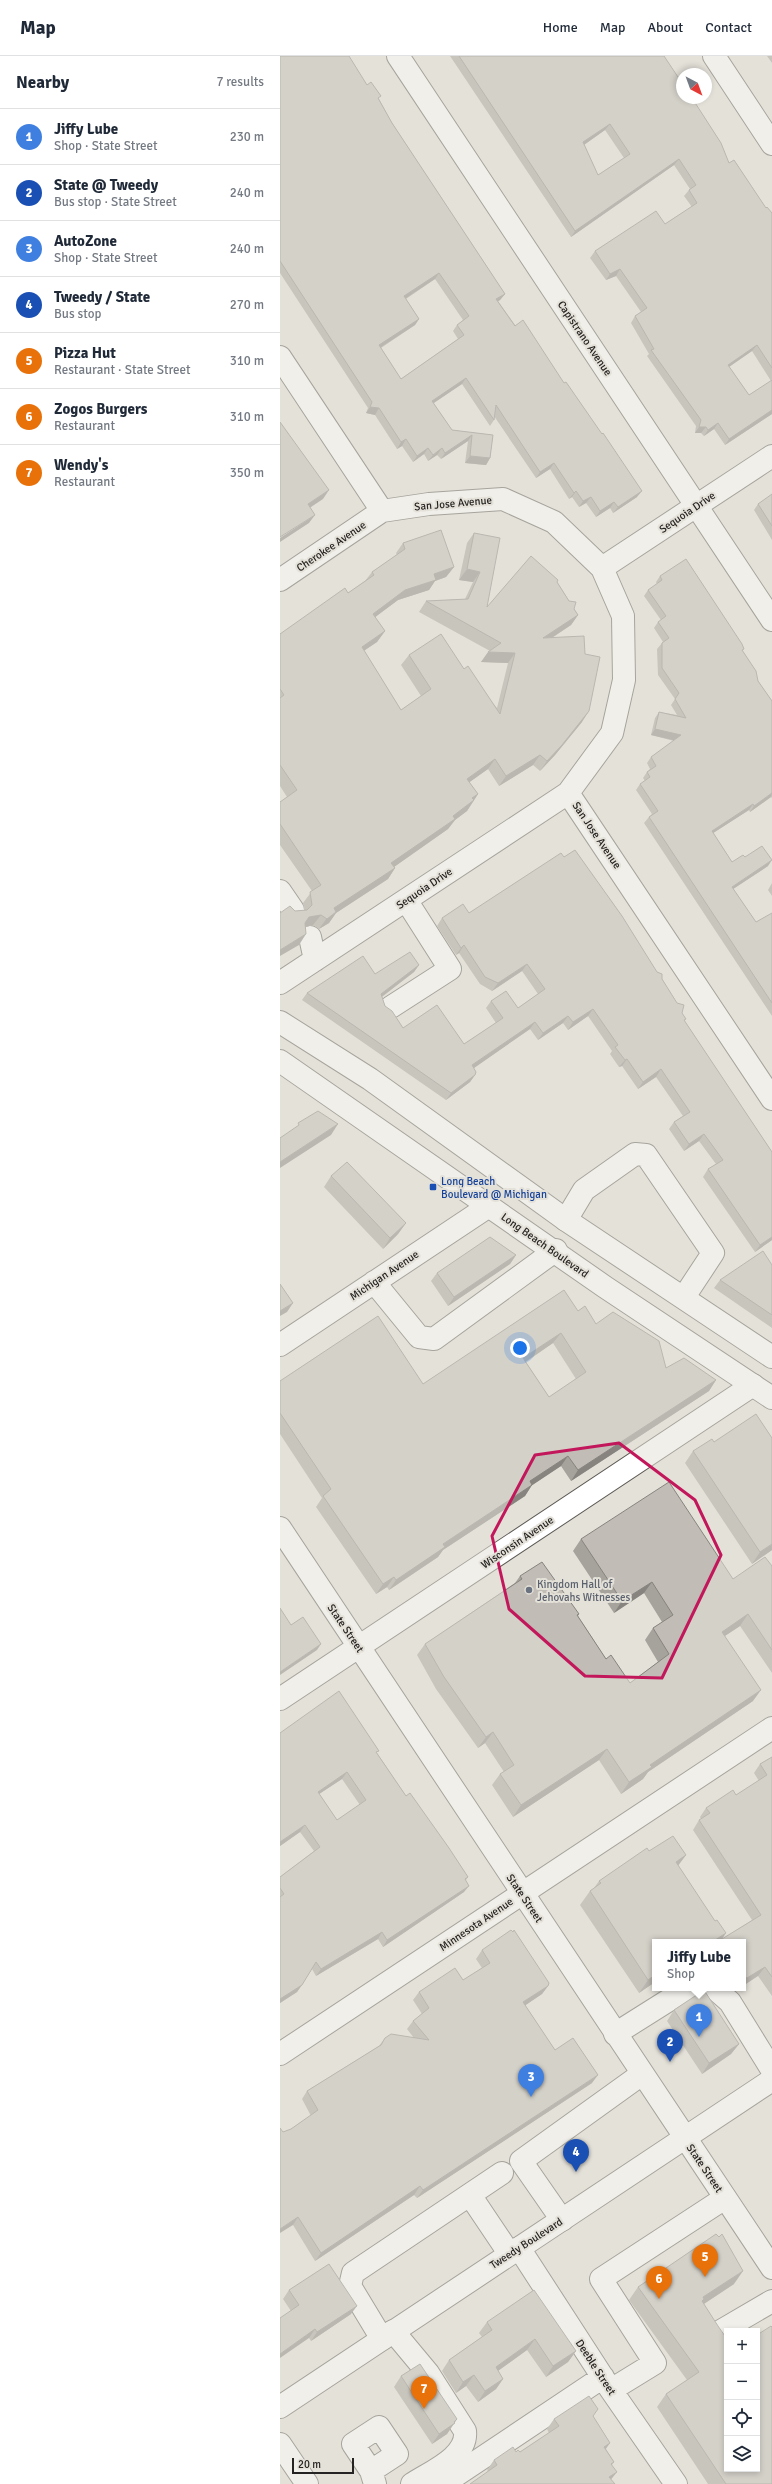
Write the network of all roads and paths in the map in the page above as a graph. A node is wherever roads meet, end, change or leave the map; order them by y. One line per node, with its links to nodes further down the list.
1 (398, 56): 6 (street, Capistrano Avenue)
2 (714, 56): 3 (street)
3 (772, 144)
4 (280, 357): 7 (street)
5 (772, 456): 6 (street, Sequoia Drive)
6 (696, 506): 8 (street, Sequoia Drive); 10 (street, Capistrano Avenue)
7 (382, 511): 8 (street, San Jose Avenue); 9 (street, Cherokee Avenue)
8 (602, 568): 11 (street, San Jose Avenue)
9 (280, 580)
10 (772, 620)
11 (568, 792): 13 (street, Sequoia Drive); 21 (street, San Jose Avenue)
12 (280, 891): 14 (street)
13 (406, 900): 16 (street, Sequoia Drive); 18 (street)
14 (293, 910)
15 (310, 937): 16 (street)
16 (315, 960): 17 (street, Sequoia Drive)
17 (280, 983)
18 (391, 1007)
19 (280, 1022): 23 (street)
20 (280, 1061): 22 (street, Long Beach Boulevard)
21 (772, 1099)
22 (489, 1206): 24 (street, Long Beach Boulevard); 25 (street, Michigan Avenue)
23 (566, 1220): 26 (street); 26 (street)
24 (556, 1250): 25 (street); 29 (street, Long Beach Boulevard)
25 (374, 1282): 27 (street, Michigan Avenue)
26 (684, 1297): 28 (street)
27 (280, 1345)
28 (772, 1357)
29 (763, 1383): 30 (street, Long Beach Boulevard); 32 (street, Wisconsin Avenue)
30 (772, 1398)
31 (280, 1528): 32 (street, State Street)
32 (359, 1647): 33 (street, Wisconsin Avenue); 35 (street, State Street)
33 (280, 1700)
34 (772, 1728): 35 (street, Minnesota Avenue)
35 (522, 1894): 38 (street, State Street); 39 (street, Minnesota Avenue)
36 (683, 1991): 38 (street)
37 (717, 1991): 40 (street)
38 (615, 2034): 41 (street, State Street)
39 (280, 2054)
40 (772, 2070)
41 (642, 2074): 43 (street, State Street); 47 (street)
42 (772, 2080): 43 (street, Tweedy Boulevard)
43 (685, 2139): 46 (street, State Street); 47 (street, Tweedy Boulevard)
44 (502, 2173): 45 (street)
45 (470, 2195): 48 (street, Deeble Street); 52 (street)
46 (725, 2198): 49 (street, State Street); 53 (street)
47 (562, 2220): 48 (street, Tweedy Boulevard)
48 (514, 2251): 52 (street, Tweedy Boulevard); 53 (street, Deeble Street)
49 (772, 2268)
50 (772, 2301): 51 (street)
51 (719, 2332)
52 (388, 2335): 54 (street, Tweedy Boulevard); 57 (street)
53 (607, 2384): 58 (street); 59 (street, Deeble Street)
54 (280, 2407)
55 (280, 2444): 56 (street)
56 (307, 2484)
57 (412, 2484)
58 (444, 2484)
59 (676, 2484)

